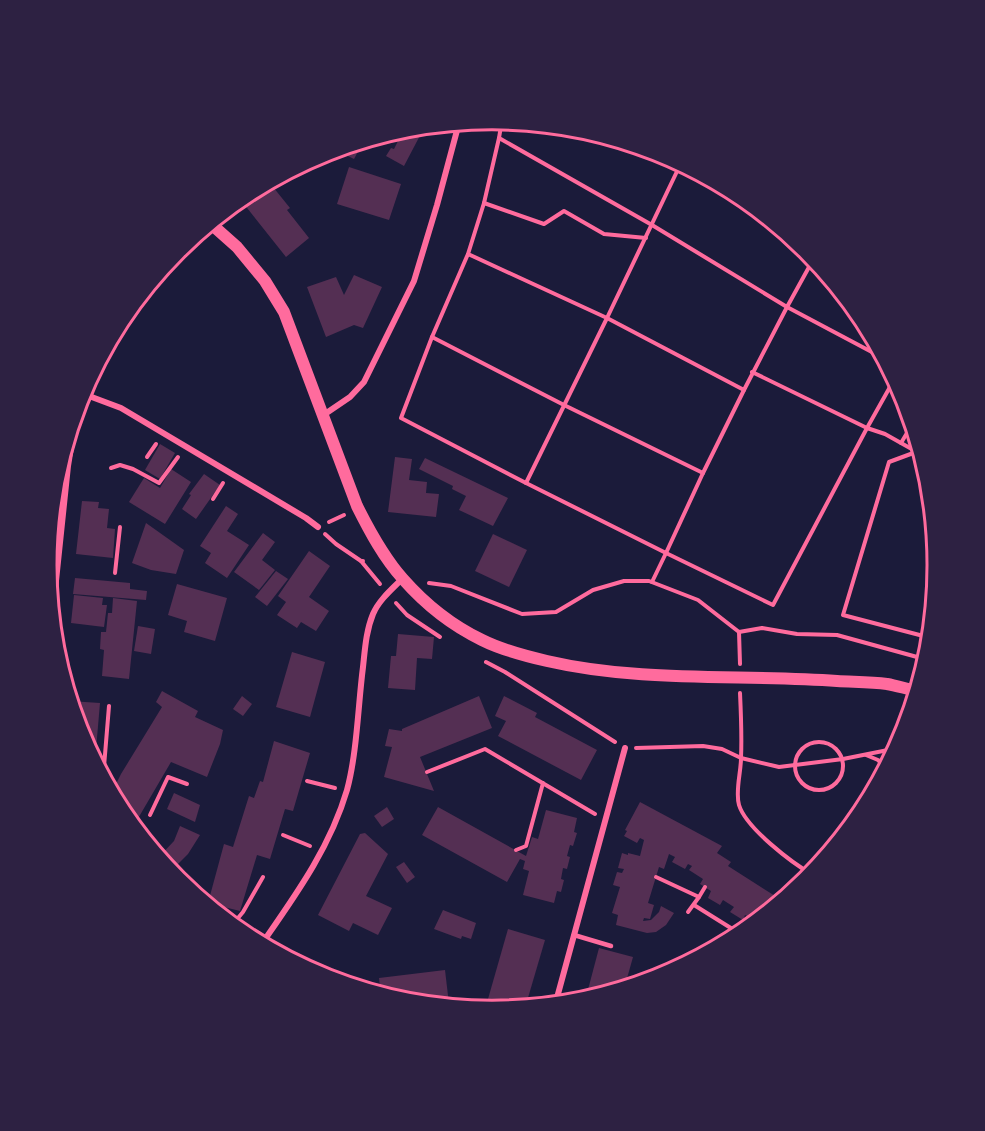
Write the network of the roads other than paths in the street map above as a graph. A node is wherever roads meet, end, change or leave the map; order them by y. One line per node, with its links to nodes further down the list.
1 (457, 132): 4 (street)
2 (216, 229): 4 (main road)
3 (91, 397): 6 (street)
4 (322, 416): 8 (main road)
5 (67, 471): 7 (street)
6 (318, 527)
7 (57, 570)
8 (402, 579): 9 (main road); 12 (street)
9 (910, 689)
10 (625, 748): 11 (street)
11 (574, 935): 13 (lane); 14 (street)
12 (266, 937)
13 (611, 946)
14 (558, 996)

